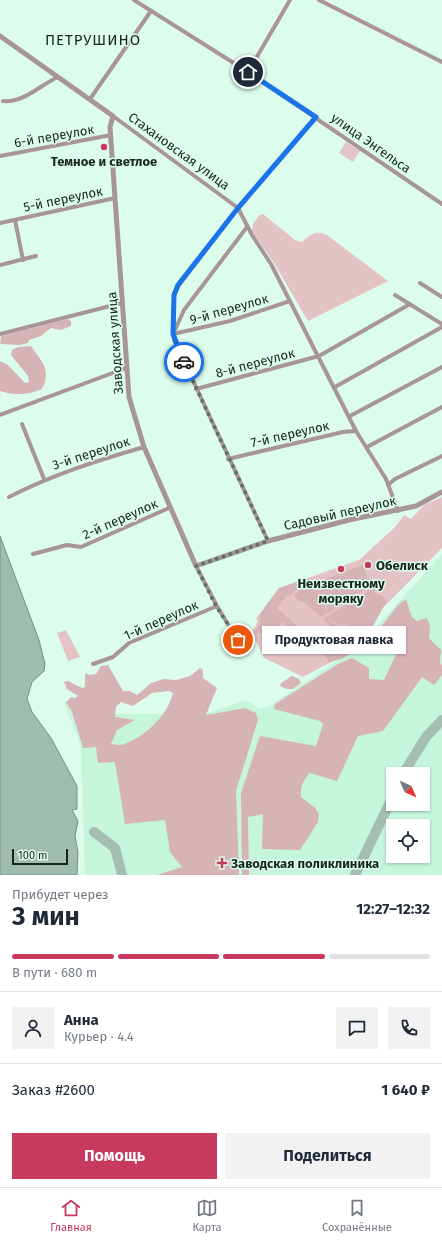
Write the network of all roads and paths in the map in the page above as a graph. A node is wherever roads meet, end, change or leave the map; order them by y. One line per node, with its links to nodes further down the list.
1 (134, 0): 4 (street, улица Энгельса)
2 (290, 0): 7 (street)
3 (319, 0): 6 (street)
4 (151, 11): 7 (street, улица Энгельса); 9 (street)
5 (1, 37): 8 (street, Стахановская улица)
6 (442, 62)
7 (248, 72): 12 (street, улица Энгельса)
8 (58, 77): 9 (street, Стахановская улица); 10 (street)
9 (90, 99): 11 (street, Стахановская улица)
10 (3, 101)
11 (112, 116): 13 (street, Заводская улица); 17 (street, Стахановская улица)
12 (316, 117): 16 (street, улица Энгельса); 17 (street)
13 (111, 136): 14 (street, 6-й переулок); 15 (street, Заводская улица)
14 (0, 156)
15 (115, 198): 18 (street, 5-й переулок); 28 (street, Заводская улица)
16 (442, 204)
17 (238, 208): 20 (street); 33 (street)
18 (15, 220): 19 (street, 5-й переулок); 22 (street, 5-й переулок)
19 (0, 223)
20 (247, 227): 27 (street); 33 (street)
21 (36, 256): 22 (street)
22 (23, 260): 23 (street)
23 (0, 265)
24 (420, 283): 26 (street)
25 (394, 295): 29 (street)
26 (442, 297)
27 (290, 301): 33 (street, 9-й переулок); 34 (street)
28 (122, 303): 32 (street); 36 (street, Заводская улица)
29 (410, 304): 30 (street); 34 (street, 8-й переулок)
30 (442, 324)
31 (442, 328): 37 (street)
32 (0, 334)
33 (173, 334): 38 (street)
34 (319, 356): 37 (street); 38 (street, 8-й переулок)
35 (442, 367): 41 (street)
36 (126, 368): 40 (street); 44 (street, Заводская улица)
37 (335, 387): 41 (street)
38 (196, 389): 47 (street)
39 (442, 407): 45 (street)
40 (0, 415)
41 (350, 416): 43 (street)
42 (22, 424): 48 (street, 3-й переулок)
43 (356, 431): 45 (street); 47 (street, 7-й переулок)
44 (144, 447): 48 (street, 3-й переулок); 52 (street, Заводская улица)
45 (367, 447): 49 (street)
46 (442, 456): 49 (street)
47 (228, 459): 54 (street)
48 (44, 479): 51 (street, 3-й переулок)
49 (388, 485): 53 (street)
50 (442, 492): 53 (street, Садовый переулок)
51 (8, 497)
52 (169, 508): 55 (street, 2-й переулок); 56 (street, Заводская улица)
53 (398, 511): 54 (street, Садовый переулок)
54 (268, 541): 56 (street, Садовый переулок)
55 (32, 554)
56 (196, 566): 57 (street, Заводская улица)
57 (216, 606): 58 (street, Заводская улица); 59 (street, 1-й переулок)
58 (238, 640)
59 (93, 664)

